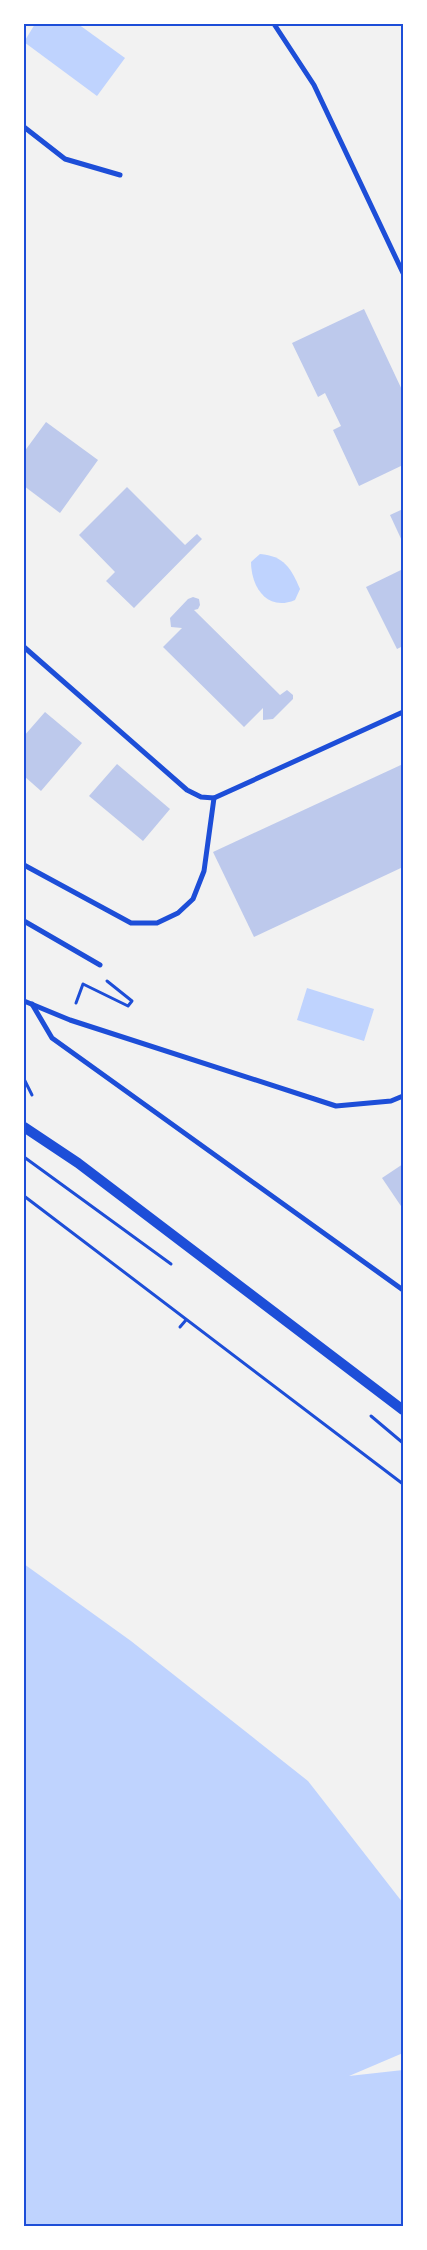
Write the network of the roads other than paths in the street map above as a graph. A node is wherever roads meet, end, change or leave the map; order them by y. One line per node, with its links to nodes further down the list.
1 (274, 24): 4 (street)
2 (24, 127): 3 (street)
3 (120, 174)
4 (403, 273)
5 (24, 647): 7 (street)
6 (403, 712): 7 (street)
7 (214, 798): 8 (street)
8 (24, 865)
9 (24, 921): 10 (street)
10 (100, 965)
11 (24, 1001): 12 (street)
12 (32, 1004): 13 (street); 15 (street)
13 (403, 1096)
14 (24, 1127): 16 (main road)
15 (403, 1290)
16 (403, 1410)

